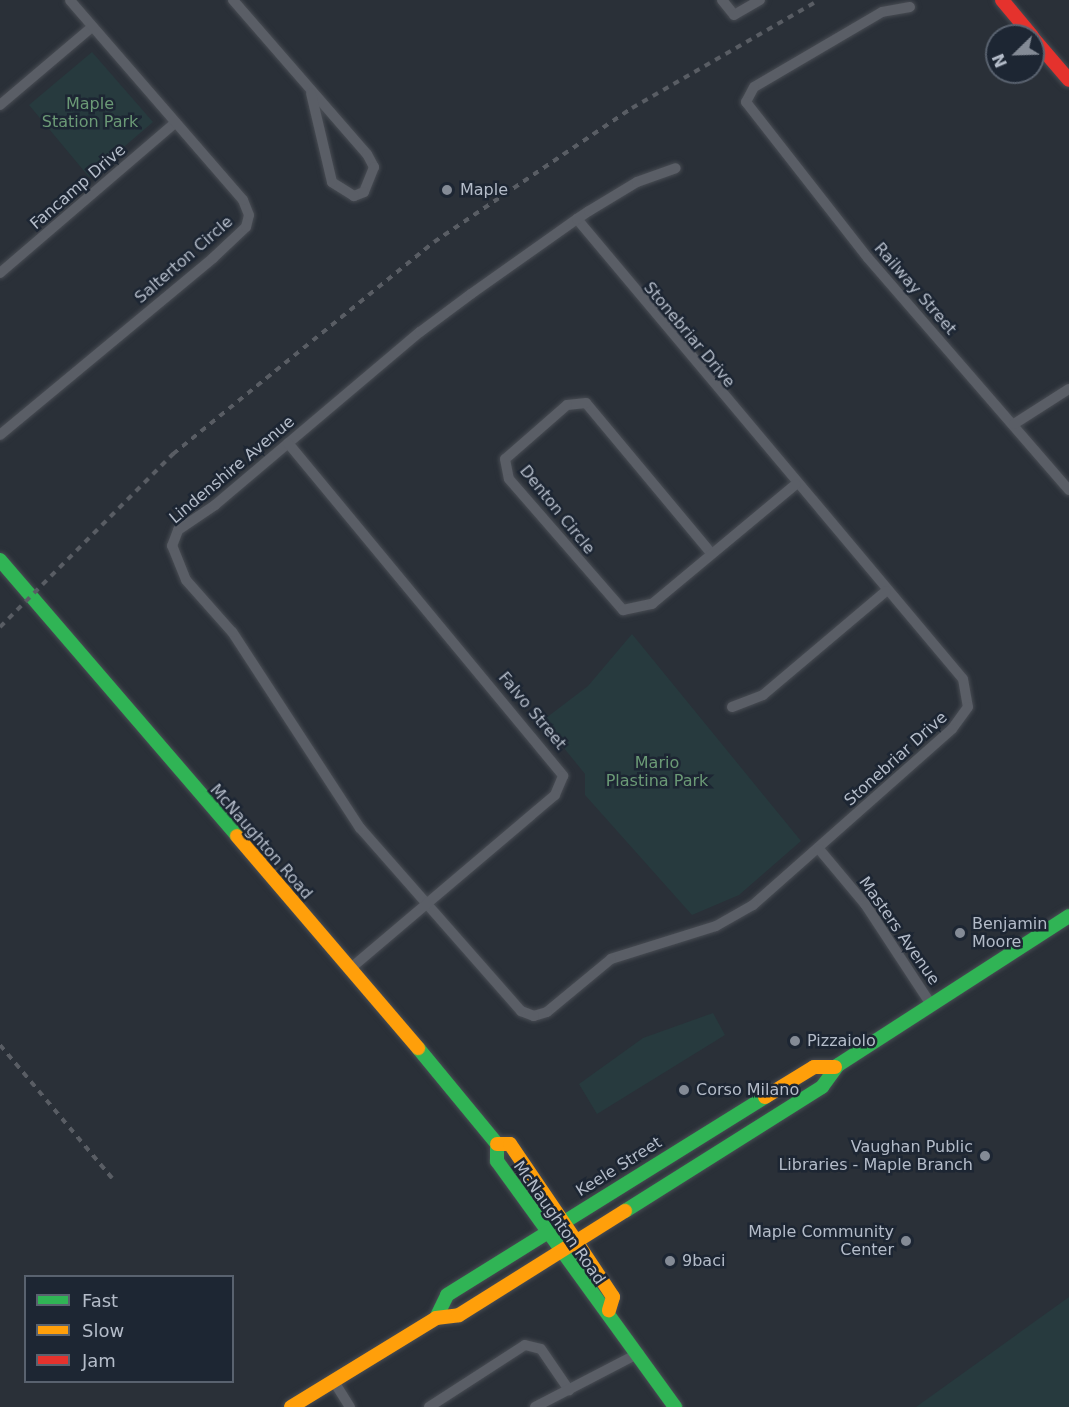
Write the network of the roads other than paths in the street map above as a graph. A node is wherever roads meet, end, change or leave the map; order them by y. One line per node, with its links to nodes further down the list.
1 (69, 0): 8 (street, Salterton Circle)
2 (233, 0): 11 (street)
3 (722, 0): 4 (street)
4 (760, 0)
5 (1002, 0): 7 (main road)
6 (910, 7): 18 (street, Railway Street)
7 (1021, 24)
8 (92, 27): 12 (street); 13 (street, Salterton Circle)
9 (1045, 52): 10 (main road)
10 (1069, 80)
11 (311, 93): 11 (street)
12 (0, 105)
13 (175, 123): 16 (street, Fancamp Drive); 19 (street, Salterton Circle)
14 (676, 168): 15 (street, Lindenshire Avenue)
15 (577, 219): 20 (street, Lindenshire Avenue); 21 (street, Stonebriar Drive)
16 (0, 273)
17 (1069, 389): 18 (street)
18 (1014, 424): 22 (street, Railway Street)
19 (0, 435)
20 (288, 443): 28 (street, Lindenshire Avenue); 28 (street, Falvo Street)
21 (796, 483): 23 (street, Denton Circle); 25 (street, Stonebriar Drive)
22 (1069, 490)
23 (711, 553): 23 (street, Denton Circle)
24 (0, 560): 30 (main road, McNaughton Road)
25 (886, 591): 26 (street); 27 (street, Stonebriar Drive)
26 (732, 707)
27 (819, 849): 28 (street, Stonebriar Drive); 31 (street, Masters Avenue)
28 (427, 904): 30 (street, Falvo Street)
29 (1069, 916): 31 (main road, Keele Street)
30 (349, 970): 33 (main road, McNaughton Road)
31 (930, 1003): 32 (main road, Keele Street)
32 (835, 1067): 34 (main road, Keele Street); 36 (main road, Keele Street)
33 (497, 1144): 34 (main road, McNaughton Road); 35 (main road, McNaughton Road)
34 (562, 1221): 35 (main road, Keele Street); 36 (main road, McNaughton Road)
35 (546, 1232): 37 (main road, McNaughton Road); 39 (main road, Keele Street)
36 (576, 1241): 37 (main road, Keele Street); 38 (main road, McNaughton Road)
37 (559, 1251): 38 (main road, McNaughton Road); 39 (main road, Keele Street)
38 (609, 1310): 40 (main road, McNaughton Road)
39 (436, 1318): 41 (main road, Keele Street)
40 (639, 1353): 42 (street); 47 (main road, McNaughton Road)
41 (333, 1380): 43 (main road, Keele Street); 44 (street)
42 (569, 1390): 45 (street); 46 (street)
43 (291, 1407)
44 (350, 1407)
45 (429, 1407)
46 (535, 1407)
47 (675, 1407)

